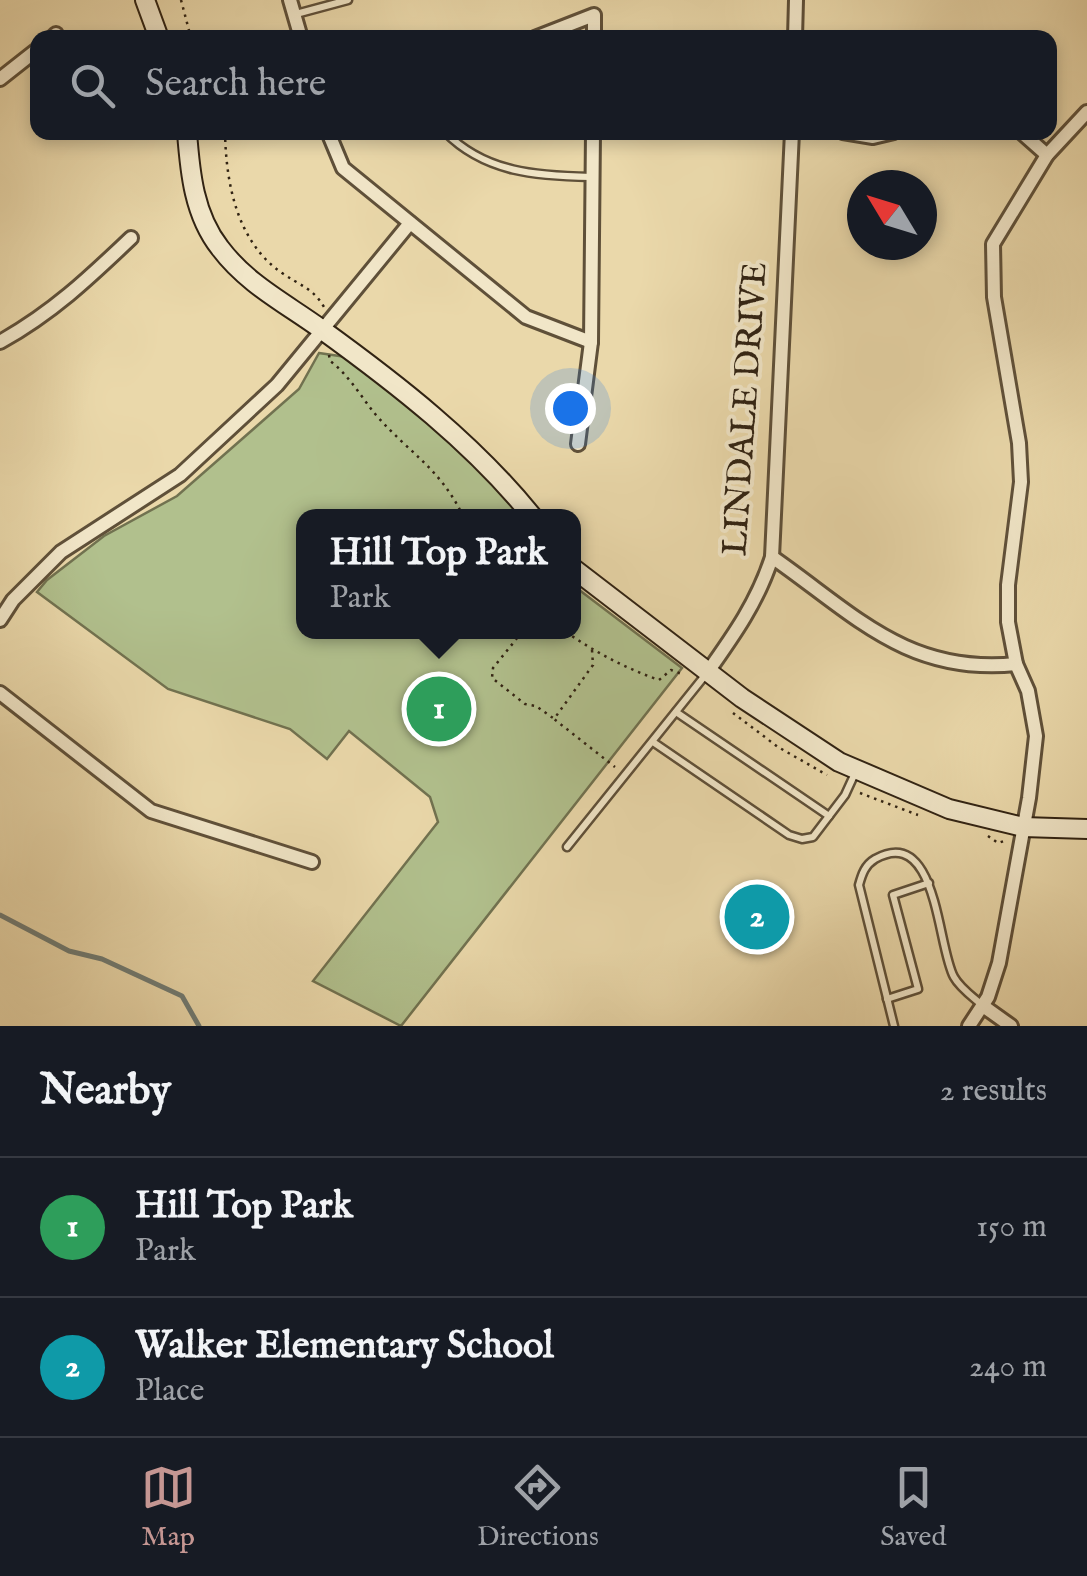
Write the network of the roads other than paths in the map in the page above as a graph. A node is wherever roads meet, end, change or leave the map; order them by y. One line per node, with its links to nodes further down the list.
1 (145, 0): 6 (street)
2 (290, 0): 5 (street)
3 (348, 0): 5 (lane)
4 (796, 0): 10 (street)
5 (294, 14): 7 (street)
6 (156, 30)
7 (298, 30)
8 (556, 30): 9 (street)
9 (594, 30)
10 (795, 30)
11 (30, 55): 12 (street)
12 (0, 79)
13 (1087, 112): 20 (street)
14 (188, 140): 24 (street)
15 (331, 140): 22 (street)
16 (453, 140): 21 (lane)
17 (593, 140): 21 (street)
18 (792, 140): 29 (street, LINDALE DRIVE)
19 (1030, 140): 20 (street)
20 (1047, 155): 32 (street)
21 (592, 176): 26 (street)
22 (410, 223): 24 (street); 26 (street)
23 (131, 238): 25 (street)
24 (320, 328): 28 (street); 31 (street)
25 (0, 342)
26 (591, 342): 27 (street)
27 (578, 444)
28 (526, 509)
29 (772, 557): 32 (street); 33 (street, LINDALE DRIVE)
30 (581, 574): 33 (street)
31 (0, 620)
32 (1016, 664): 39 (street)
33 (701, 668): 35 (lane); 37 (street)
34 (0, 694): 42 (street)
35 (676, 712): 36 (lane); 38 (lane)
36 (653, 742): 38 (lane); 41 (lane)
37 (856, 770): 38 (lane); 39 (street)
38 (829, 816)
39 (1023, 827): 40 (street); 45 (street)
40 (1087, 830)
41 (567, 848)
42 (312, 862)
43 (929, 883): 44 (lane); 44 (lane); 45 (lane)
44 (887, 999): 46 (lane)
45 (983, 1006): 47 (street); 48 (street)
46 (894, 1026)
47 (968, 1026)
48 (1011, 1026)

